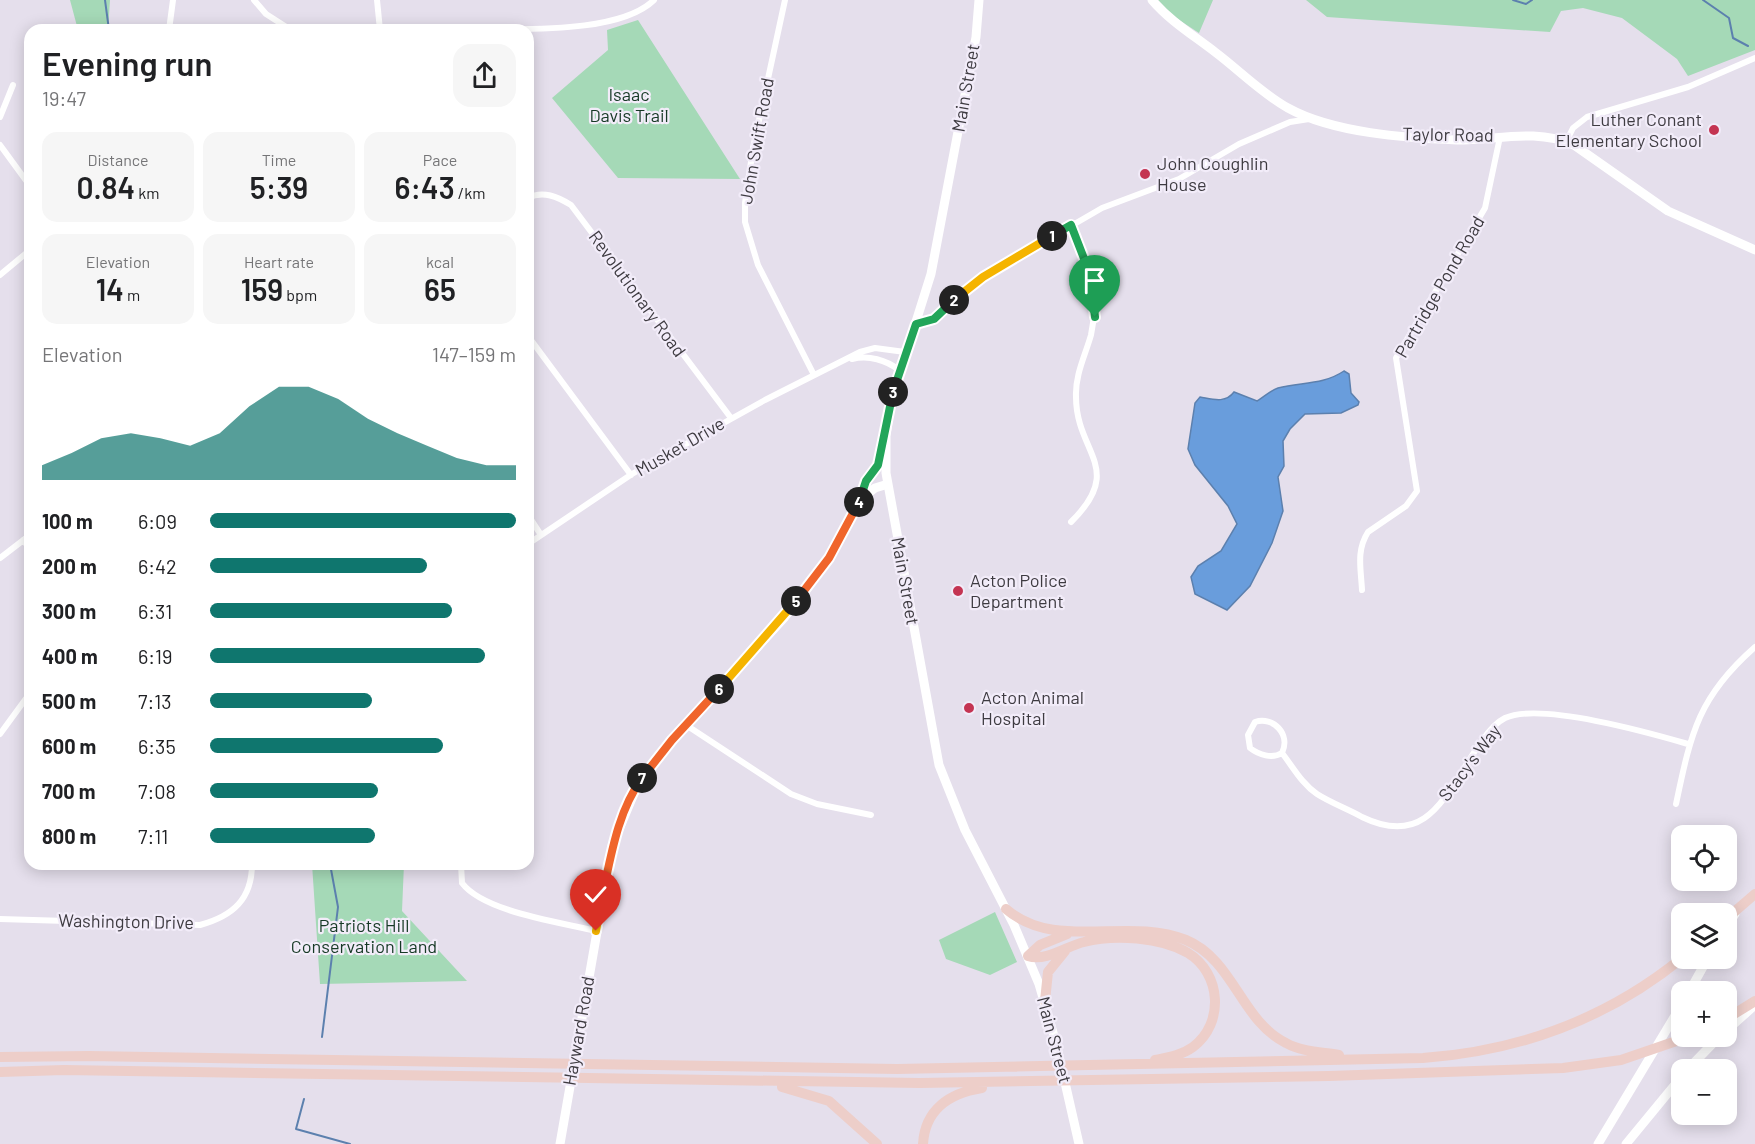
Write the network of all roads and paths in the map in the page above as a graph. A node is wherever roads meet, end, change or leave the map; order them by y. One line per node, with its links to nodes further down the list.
1 (173, 0): 8 (street)
2 (254, 0): 9 (street)
3 (377, 0): 10 (street)
4 (654, 0): 11 (street)
5 (785, 0): 30 (street, John Swift Road)
6 (979, 0): 25 (main road, Main Street)
7 (1152, 0): 15 (main road, Taylor Road)
8 (170, 24)
9 (282, 24)
10 (379, 24)
11 (534, 28)
12 (1755, 58): 17 (street)
13 (13, 85): 14 (street)
14 (0, 117)
15 (1309, 119): 16 (main road, Taylor Road); 21 (street)
16 (1500, 137): 17 (main road, Taylor Road); 44 (street, Partridge Pond Road)
17 (1566, 142): 22 (main road, Taylor Road)
18 (0, 145): 19 (street)
19 (24, 178)
20 (534, 196): 31 (street, Revolutionary Road)
21 (1071, 225): 25 (street); 38 (street)
22 (1755, 250)
23 (24, 255): 24 (street)
24 (0, 275)
25 (916, 324): 27 (main road, Main Street)
26 (534, 344): 34 (street)
27 (905, 352): 28 (street, Musket Drive); 29 (main road, Main Street)
28 (840, 362): 29 (street, Musket Drive); 30 (street, Musket Drive)
29 (899, 370): 32 (main road, Main Street)
30 (814, 375): 31 (street, Musket Drive)
31 (731, 418): 34 (street, Musket Drive)
32 (886, 436): 33 (main road, Main Street); 35 (main road, Hayward Road)
33 (886, 473): 35 (main road); 36 (main road, Main Street)
34 (631, 475): 40 (street, Musket Drive)
35 (871, 476): 37 (main road, Hayward Road)
36 (888, 484): 37 (main road); 56 (main road, Main Street)
37 (861, 499): 47 (main road, Hayward Road)
38 (1071, 522)
39 (534, 524): 40 (street)
40 (541, 535): 42 (street, Musket Drive)
41 (23, 540): 43 (street)
42 (534, 540)
43 (0, 558)
44 (1362, 590)
45 (1755, 646): 49 (street)
46 (24, 701): 48 (street)
47 (686, 725): 52 (street); 59 (main road, Hayward Road)
48 (0, 734)
49 (1688, 744): 50 (street, Stacy's Way); 51 (street)
50 (1282, 753): 50 (street, Stacy's Way)
51 (1676, 804)
52 (871, 815)
53 (252, 870): 58 (street, Washington Drive)
54 (461, 870): 59 (street)
55 (1755, 894): 57 (highway)
56 (1006, 909): 60 (highway); 62 (main road, Main Street)
57 (1737, 910)
58 (0, 919)
59 (596, 931): 79 (main road, Hayward Road)
60 (1088, 931): 62 (highway); 73 (highway)
61 (1073, 946): 62 (highway); 64 (highway); 74 (highway)
62 (1028, 956): 64 (main road, Main Street)
63 (1671, 966): 73 (highway)
64 (1045, 1001): 82 (main road, Main Street)
65 (1755, 1003): 66 (highway); 67 (main road)
66 (1737, 1013)
67 (1737, 1020)
68 (1671, 1021): 83 (main road)
69 (1671, 1043): 77 (highway)
70 (1709, 1047): 72 (main road)
71 (0, 1057): 74 (highway)
72 (1698, 1059)
73 (1369, 1060): 74 (highway)
74 (1128, 1066)
75 (0, 1072): 76 (highway)
76 (758, 1082): 77 (highway); 80 (highway)
77 (1014, 1082): 81 (highway)
78 (1671, 1089): 84 (main road)
79 (560, 1144)
80 (877, 1144)
81 (923, 1144)
82 (1078, 1144)
83 (1598, 1144)
84 (1626, 1144)

